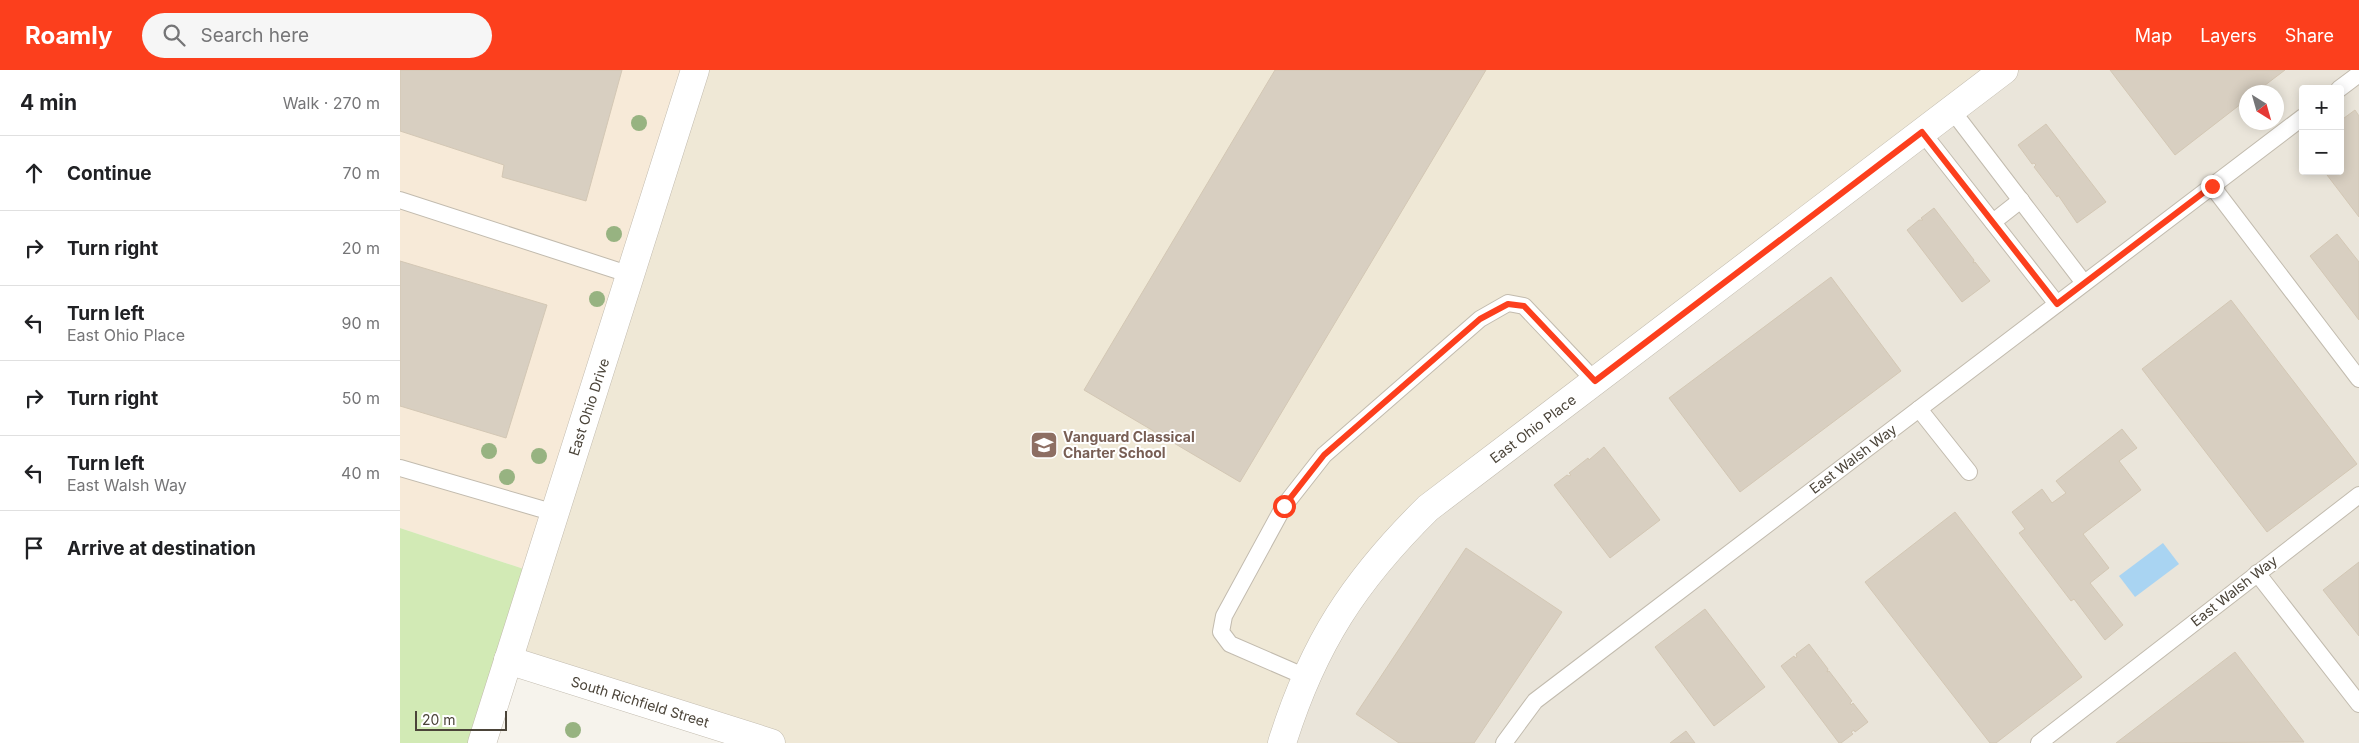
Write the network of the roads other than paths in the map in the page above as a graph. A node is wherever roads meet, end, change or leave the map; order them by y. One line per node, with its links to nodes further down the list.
1 (694, 70): 12 (street, East Ohio Drive)
2 (2004, 70): 5 (street, East Ohio Place)
3 (2359, 74): 4 (lane)
4 (2344, 85)
5 (1951, 109): 7 (street, East Ohio Place); 10 (lane)
6 (2299, 119): 8 (lane, East Walsh Way)
7 (1922, 132): 11 (lane); 16 (street, East Ohio Place)
8 (2212, 186): 13 (lane, East Walsh Way); 15 (lane)
9 (400, 200): 12 (lane)
10 (2021, 200): 11 (lane); 13 (lane)
11 (1993, 222): 14 (lane)
12 (631, 275): 21 (street, East Ohio Drive)
13 (2084, 282): 14 (lane, East Walsh Way)
14 (2057, 304): 17 (lane, East Walsh Way)
15 (2359, 379)
16 (1595, 381): 24 (street, East Ohio Place); 24 (lane)
17 (1919, 409): 19 (lane); 29 (lane, East Walsh Way)
18 (400, 468): 21 (lane)
19 (1969, 472)
20 (2359, 495): 22 (lane, East Walsh Way)
21 (555, 513): 23 (street, East Ohio Drive)
22 (2257, 573): 25 (lane); 30 (lane, East Walsh Way)
23 (508, 660): 26 (street, East Ohio Drive); 27 (street, South Richfield Street)
24 (1306, 677): 28 (street, East Ohio Place)
25 (2359, 704)
26 (482, 743)
27 (771, 743)
28 (1282, 743)
29 (1504, 743)
30 (2039, 743)

